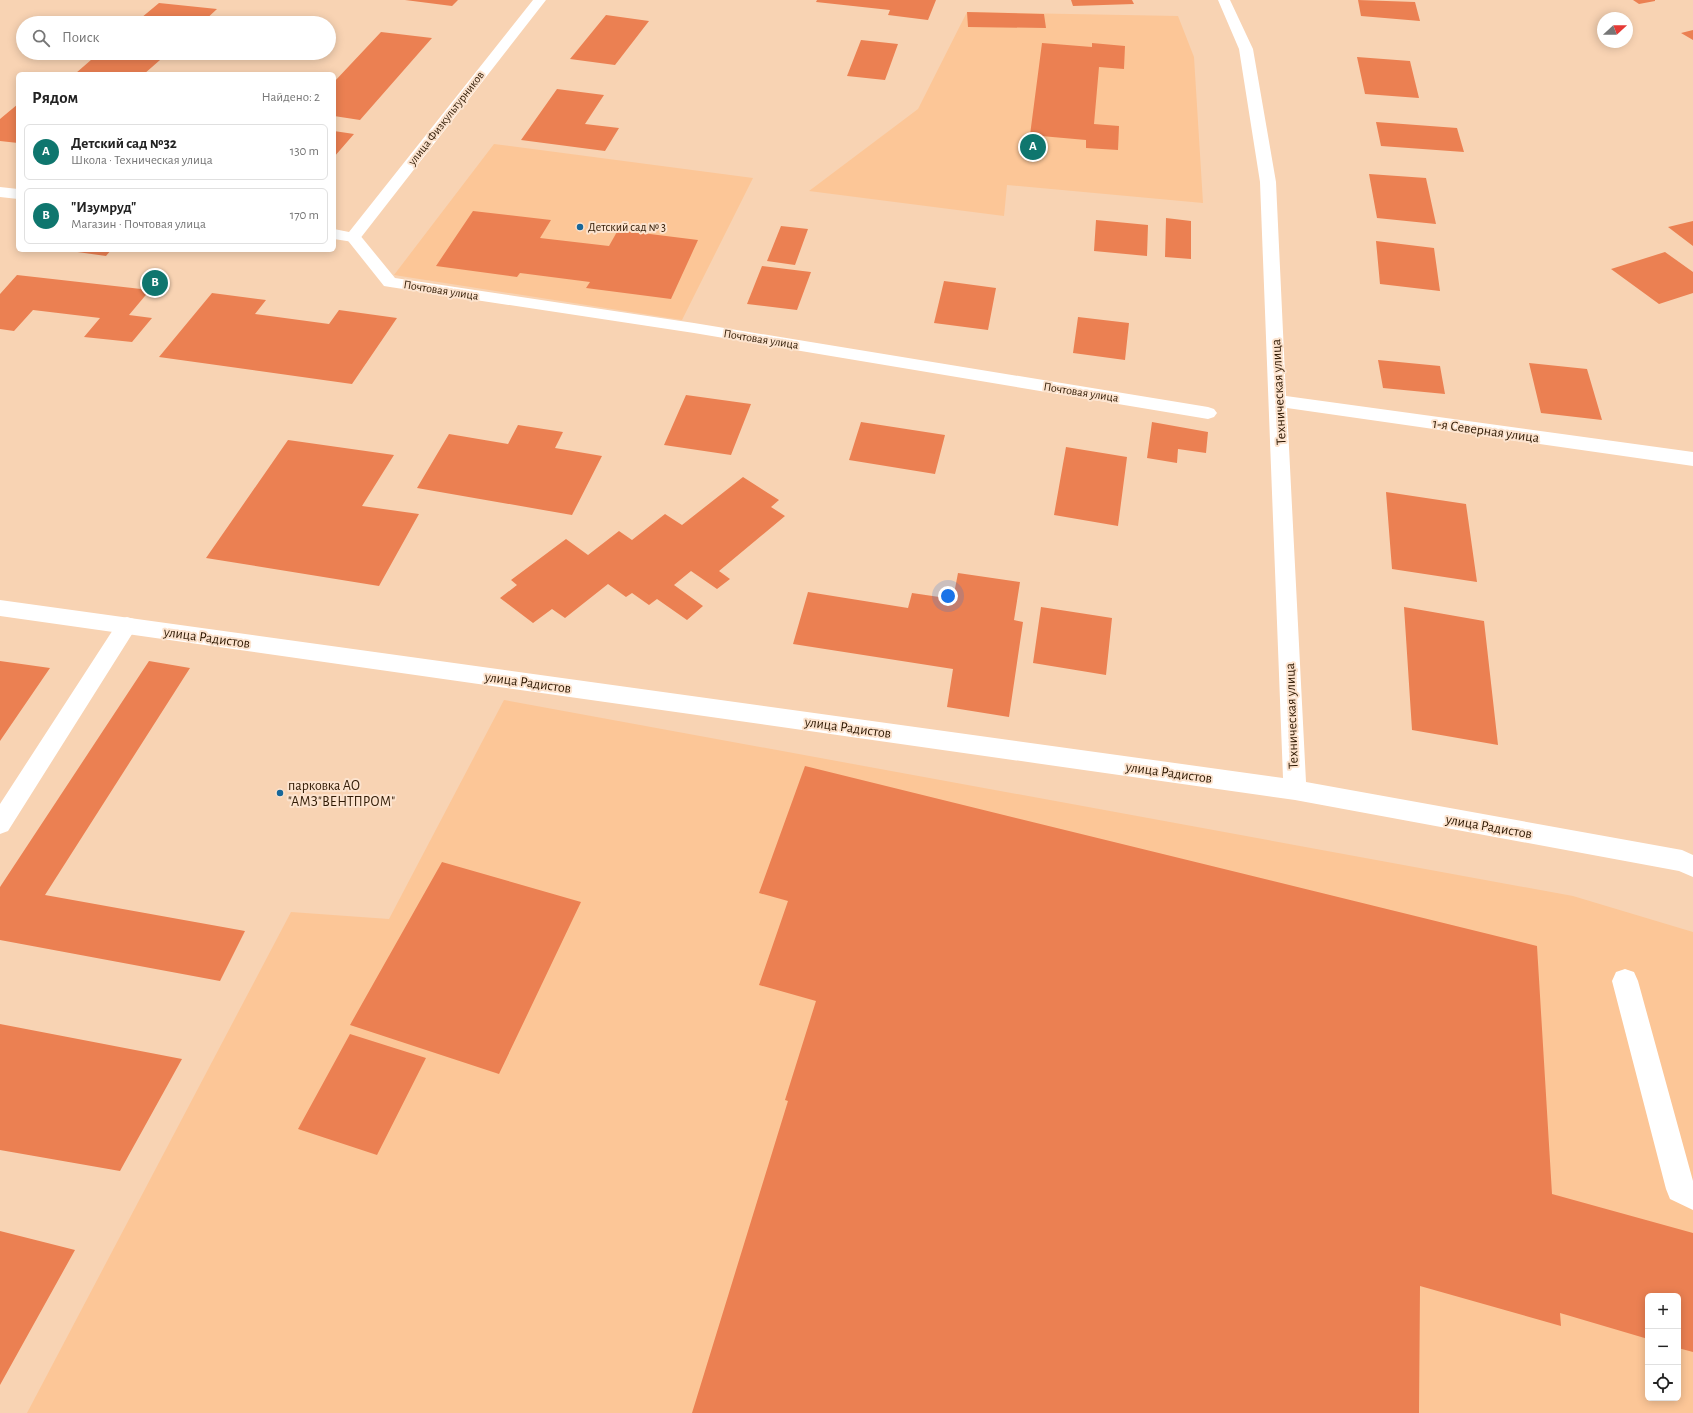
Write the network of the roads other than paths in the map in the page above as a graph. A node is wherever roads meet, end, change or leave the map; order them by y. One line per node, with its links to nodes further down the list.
1 (540, 0): 6 (street, улица Физкультурников)
2 (1224, 0): 7 (street, Техническая улица)
3 (0, 192): 4 (street)
4 (16, 194)
5 (336, 234): 6 (street)
6 (353, 237): 8 (street, Почтовая улица)
7 (1278, 401): 9 (street, 1-я Северная улица); 12 (street, Техническая улица)
8 (1208, 413)
9 (1693, 460)
10 (0, 608): 11 (street, улица Радистов)
11 (127, 625): 12 (street, улица Радистов); 13 (street)
12 (1294, 790): 14 (street, улица Радистов)
13 (0, 824)
14 (1693, 866)
15 (1625, 981): 16 (street)
16 (1693, 1196)

